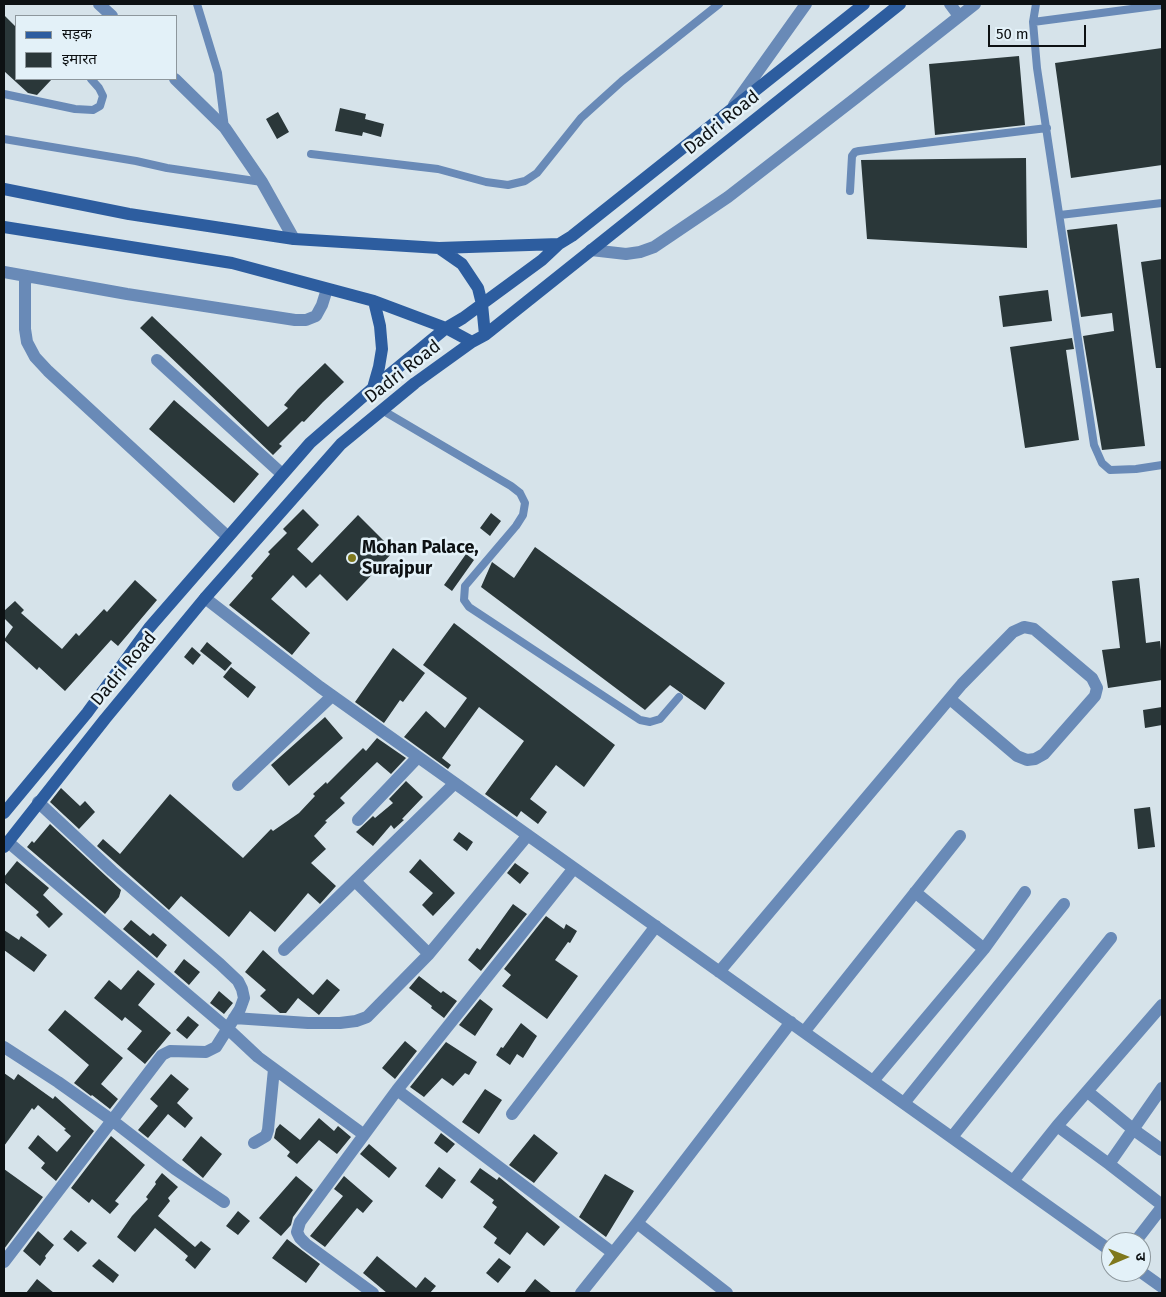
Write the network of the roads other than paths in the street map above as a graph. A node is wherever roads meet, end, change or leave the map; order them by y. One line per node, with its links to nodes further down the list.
1 (99, 4): 11 (street)
2 (197, 4): 18 (lane)
3 (720, 4): 21 (lane)
4 (806, 4): 17 (street)
5 (864, 4): 17 (main road, Dadri Road)
6 (900, 4): 31 (main road, Dadri Road)
7 (950, 4): 12 (street)
8 (975, 4): 12 (street)
9 (1036, 4): 13 (lane)
10 (1162, 5): 13 (lane)
11 (111, 15)
12 (959, 16): 31 (street)
13 (1033, 22): 19 (lane)
14 (92, 80): 16 (lane)
15 (176, 80): 18 (street)
16 (4, 94)
17 (730, 110): 29 (main road, Dadri Road)
18 (225, 128): 22 (street)
19 (1047, 128): 24 (lane); 26 (lane)
20 (4, 140): 22 (lane)
21 (311, 154)
22 (262, 182): 28 (street)
23 (4, 189): 28 (main road)
24 (850, 191)
25 (1162, 203): 26 (lane)
26 (1060, 215): 43 (lane)
27 (4, 227): 34 (main road)
28 (294, 239): 30 (main road)
29 (559, 244): 30 (main road); 36 (main road, Dadri Road)
30 (440, 248): 36 (main road)
31 (591, 250): 38 (main road, Dadri Road)
32 (4, 272): 33 (street)
33 (25, 276): 34 (street); 45 (street)
34 (327, 288): 35 (main road)
35 (374, 301): 37 (main road); 41 (main road)
36 (482, 304): 37 (main road, Dadri Road); 38 (main road)
37 (446, 328): 39 (main road); 41 (main road, Dadri Road)
38 (485, 335): 39 (main road, Dadri Road)
39 (472, 342): 42 (main road, Dadri Road)
40 (157, 360): 44 (street)
41 (372, 388): 44 (main road, Dadri Road)
42 (382, 410): 46 (main road, Dadri Road); 48 (lane)
43 (1162, 465)
44 (282, 474): 45 (main road, Dadri Road)
45 (228, 537): 54 (main road, Dadri Road)
46 (205, 598): 47 (street); 53 (main road, Dadri Road)
47 (332, 696): 50 (street); 52 (street)
48 (678, 697)
49 (950, 699): 49 (street); 69 (street)
50 (418, 757): 51 (street); 55 (street)
51 (455, 783): 56 (street); 60 (street)
52 (238, 785)
53 (38, 802): 58 (main road, Dadri Road); 72 (street)
54 (4, 814)
55 (358, 820)
56 (528, 835): 59 (street); 68 (street)
57 (960, 836): 61 (street)
58 (6, 844): 72 (street)
59 (574, 868): 64 (street); 78 (street)
60 (355, 881): 67 (street); 68 (street)
61 (915, 892): 66 (street); 73 (street)
62 (1025, 892): 66 (street)
63 (1064, 904): 80 (street)
64 (656, 926): 69 (street); 81 (street)
65 (1111, 938): 86 (street)
66 (984, 949): 76 (street)
67 (284, 950)
68 (429, 954): 72 (street)
69 (719, 972): 71 (street)
70 (1162, 1005): 79 (street)
71 (791, 1022): 73 (street); 93 (street)
72 (231, 1023): 75 (street); 82 (street)
73 (804, 1032): 76 (street)
74 (4, 1047): 82 (street)
75 (274, 1069): 85 (street); 87 (street)
76 (873, 1082): 80 (street)
77 (1162, 1088): 84 (street)
78 (396, 1090): 85 (street); 96 (street)
79 (1088, 1092): 83 (street); 84 (street)
80 (904, 1103): 86 (street)
81 (512, 1114)
82 (113, 1121): 91 (street); 97 (street)
83 (1057, 1126): 89 (street); 90 (street)
84 (1134, 1130): 88 (street); 89 (street)
85 (363, 1134): 100 (street)
86 (952, 1137): 90 (street)
87 (254, 1143)
88 (1162, 1150)
89 (1109, 1164): 92 (street)
90 (1013, 1181): 95 (street)
91 (224, 1202)
92 (1162, 1206): 94 (street)
93 (637, 1223): 96 (street); 102 (street)
94 (1142, 1232)
95 (1101, 1244)
96 (613, 1253): 101 (street)
97 (4, 1262)
98 (1151, 1279): 99 (street)
99 (1162, 1287): 103 (street)
100 (373, 1293)
101 (581, 1293)
102 (727, 1293)
103 (1158, 1293)

